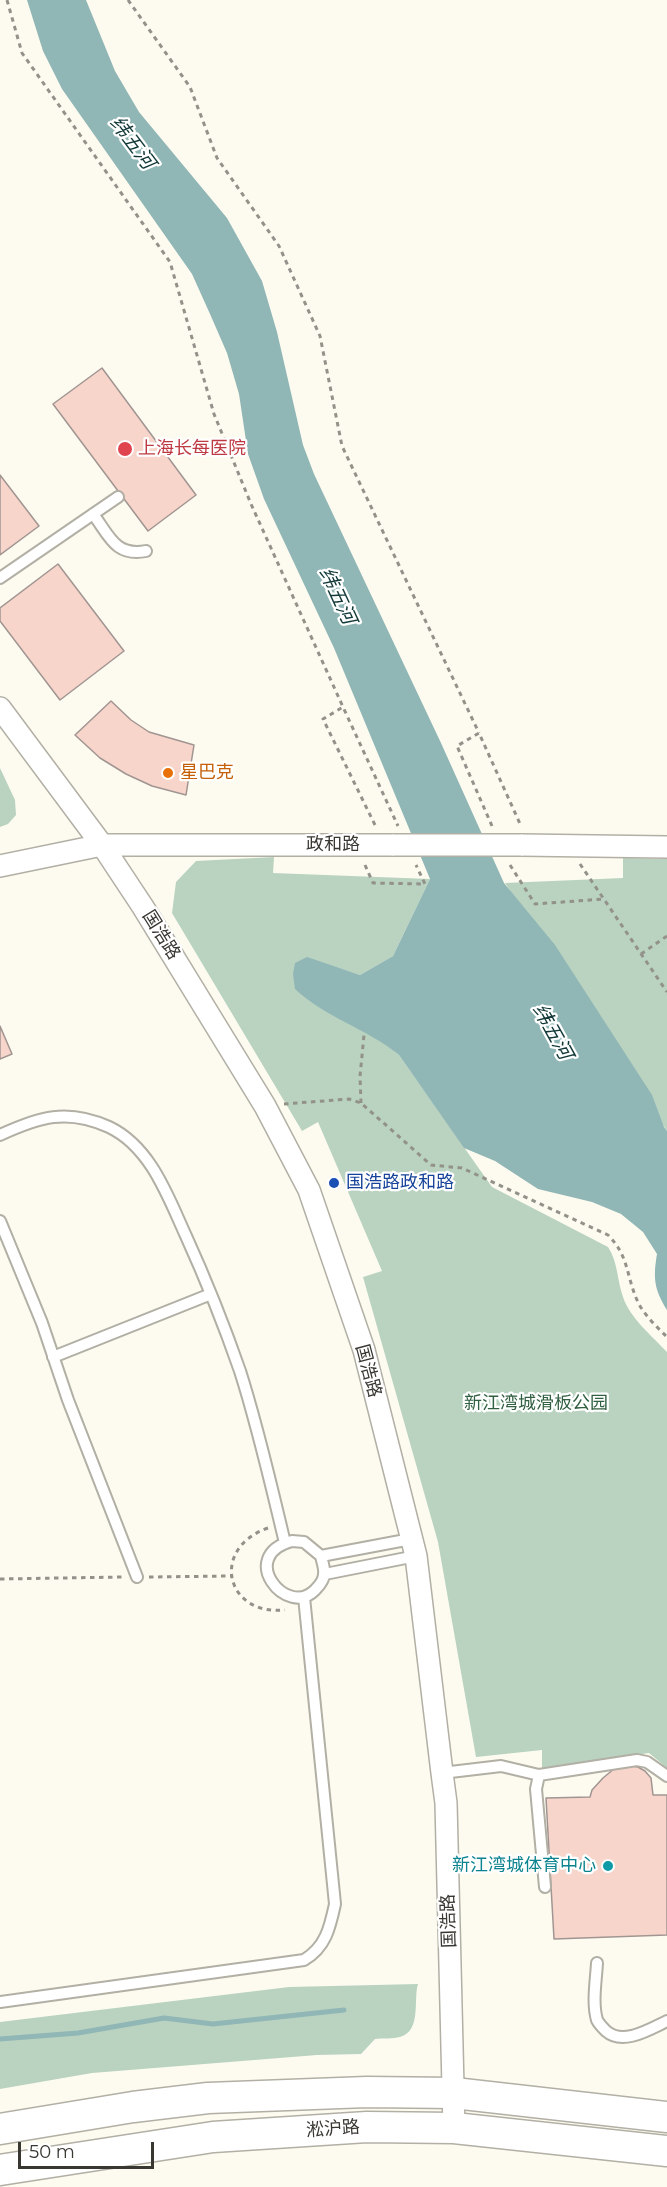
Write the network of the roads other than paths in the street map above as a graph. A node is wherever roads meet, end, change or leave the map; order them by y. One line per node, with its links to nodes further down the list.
1 (118, 497): 2 (lane)
2 (93, 514): 3 (lane); 4 (lane)
3 (146, 551)
4 (0, 579)
5 (0, 708): 6 (street, 国浩路)
6 (102, 845): 7 (street, 政和路, bridge); 8 (street, 政和路); 14 (street, 国浩路)
7 (667, 847)
8 (0, 866)
9 (0, 1135): 11 (lane)
10 (0, 1221): 12 (lane)
11 (211, 1294): 12 (lane); 13 (lane)
12 (53, 1357): 17 (lane)
13 (285, 1542): 15 (lane); 18 (lane)
14 (414, 1548): 15 (lane); 16 (lane); 19 (street, 国浩路)
15 (321, 1556): 16 (lane)
16 (325, 1574): 18 (lane)
17 (137, 1577)
18 (304, 1597): 24 (lane)
19 (442, 1773): 20 (lane); 26 (street, 国浩路)
20 (539, 1775): 21 (lane); 22 (lane)
21 (667, 1776)
22 (545, 1887)
23 (597, 1963): 25 (lane)
24 (0, 2002)
25 (667, 2021)
26 (454, 2093): 27 (main road, 淞沪路); 28 (street, 国浩路); 29 (main road, 淞沪路)
27 (667, 2117)
28 (454, 2128): 30 (main road, 淞沪路); 31 (main road, 淞沪路)
29 (0, 2129)
30 (667, 2151)
31 (0, 2170)

